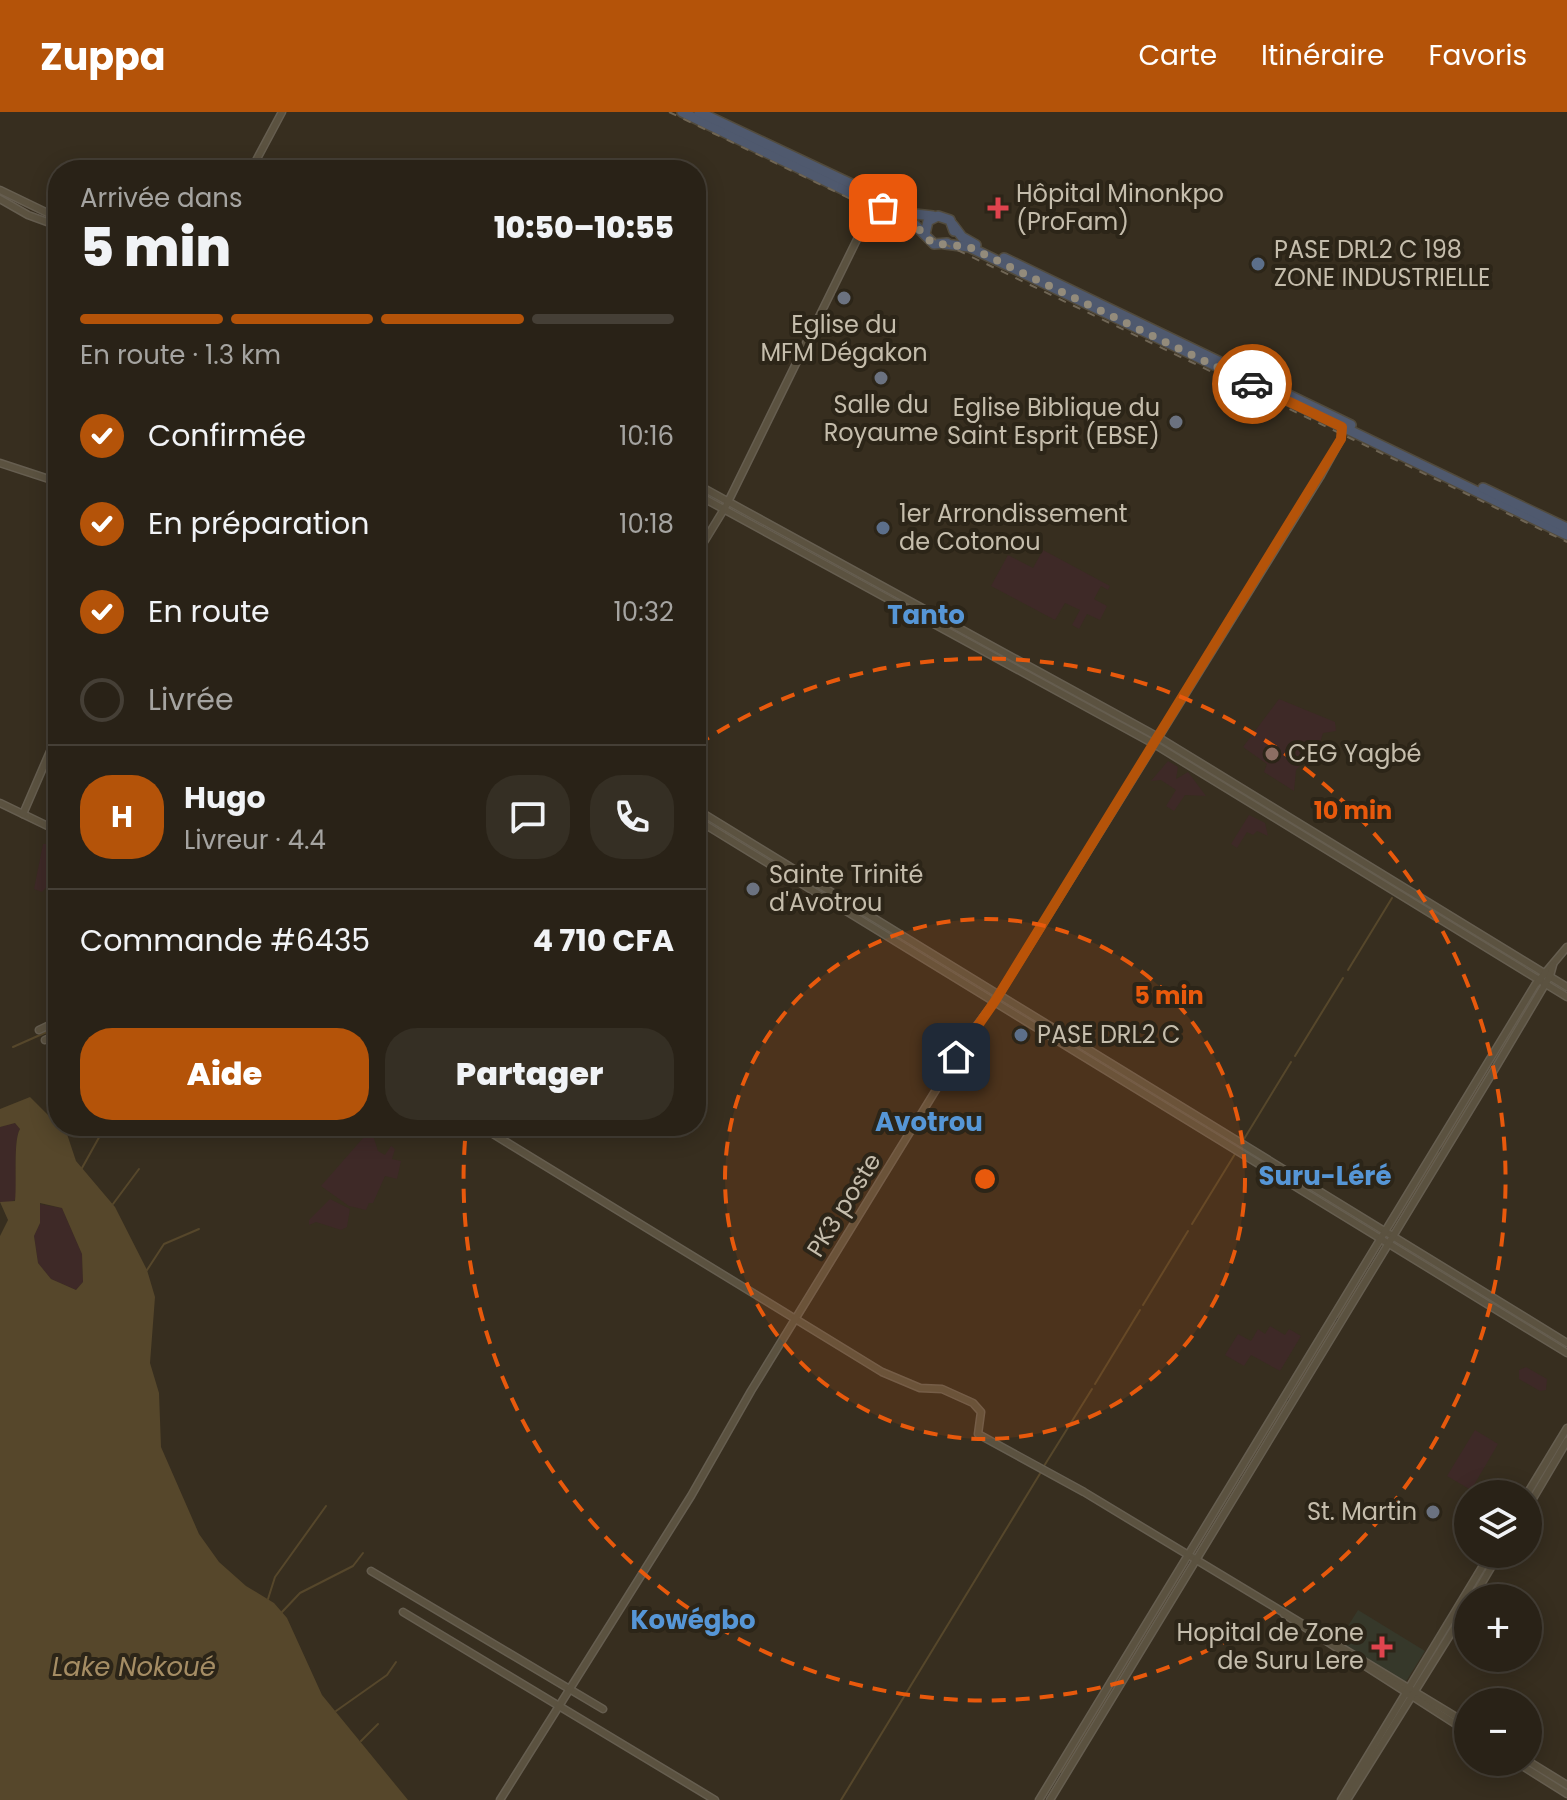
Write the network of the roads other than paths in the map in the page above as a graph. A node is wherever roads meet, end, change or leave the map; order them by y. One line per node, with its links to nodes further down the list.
1 (282, 112): 4 (street)
2 (682, 112): 12 (highway)
3 (699, 112): 9 (highway)
4 (256, 160)
5 (0, 190): 7 (street)
6 (0, 199): 10 (street)
7 (48, 213)
8 (870, 213): 19 (street)
9 (937, 216): 11 (highway); 12 (highway)
10 (48, 222)
11 (953, 225): 13 (highway); 21 (highway)
12 (925, 234): 13 (highway)
13 (945, 244): 14 (highway)
14 (1342, 427): 22 (highway); 24 (street, PK3 poste)
15 (0, 463): 16 (street)
16 (48, 479)
17 (706, 490): 19 (street)
18 (706, 499): 20 (street)
19 (728, 502): 20 (street); 24 (street)
20 (725, 509): 23 (street); 24 (street)
21 (1567, 528)
22 (1567, 535)
23 (706, 539)
24 (1156, 741): 32 (street); 33 (street); 35 (street, PK3 poste)
25 (48, 756): 27 (street)
26 (0, 803): 27 (street)
27 (23, 814): 30 (street)
28 (706, 815): 35 (street)
29 (706, 825): 37 (street)
30 (48, 826)
31 (1567, 947): 32 (street)
32 (1547, 974): 33 (street); 34 (street)
33 (1542, 982): 36 (street); 43 (street)
34 (1567, 987)
35 (1000, 994): 37 (street, PK3 poste); 43 (street)
36 (1567, 997)
37 (995, 1001): 43 (street); 44 (street, PK3 poste)
38 (48, 1026): 39 (street)
39 (39, 1030)
40 (48, 1038): 41 (street)
41 (45, 1040)
42 (496, 1136): 44 (street)
43 (1386, 1237): 45 (street); 46 (street); 51 (street); 52 (street)
44 (794, 1321): 51 (street); 57 (street, PK3 poste)
45 (1567, 1343)
46 (1567, 1353)
47 (1567, 1428): 49 (street)
48 (1567, 1441): 50 (street)
49 (1535, 1480)
50 (1542, 1483)
51 (1187, 1558): 52 (street); 69 (street)
52 (1195, 1562): 58 (street); 70 (street)
53 (1482, 1568): 58 (street)
54 (371, 1571): 57 (street)
55 (403, 1612): 59 (street)
56 (1454, 1627): 58 (street)
57 (572, 1690): 59 (street, PK3 poste); 60 (street)
58 (1410, 1692): 61 (street); 62 (street); 71 (street)
59 (562, 1707): 67 (street, PK3 poste); 68 (street)
60 (603, 1709)
61 (1454, 1716)
62 (1454, 1722)
63 (1542, 1770): 65 (street)
64 (1538, 1776): 66 (street)
65 (1567, 1785)
66 (1567, 1794)
67 (500, 1800)
68 (715, 1800)
69 (1039, 1800)
70 (1050, 1800)
71 (1344, 1800)

